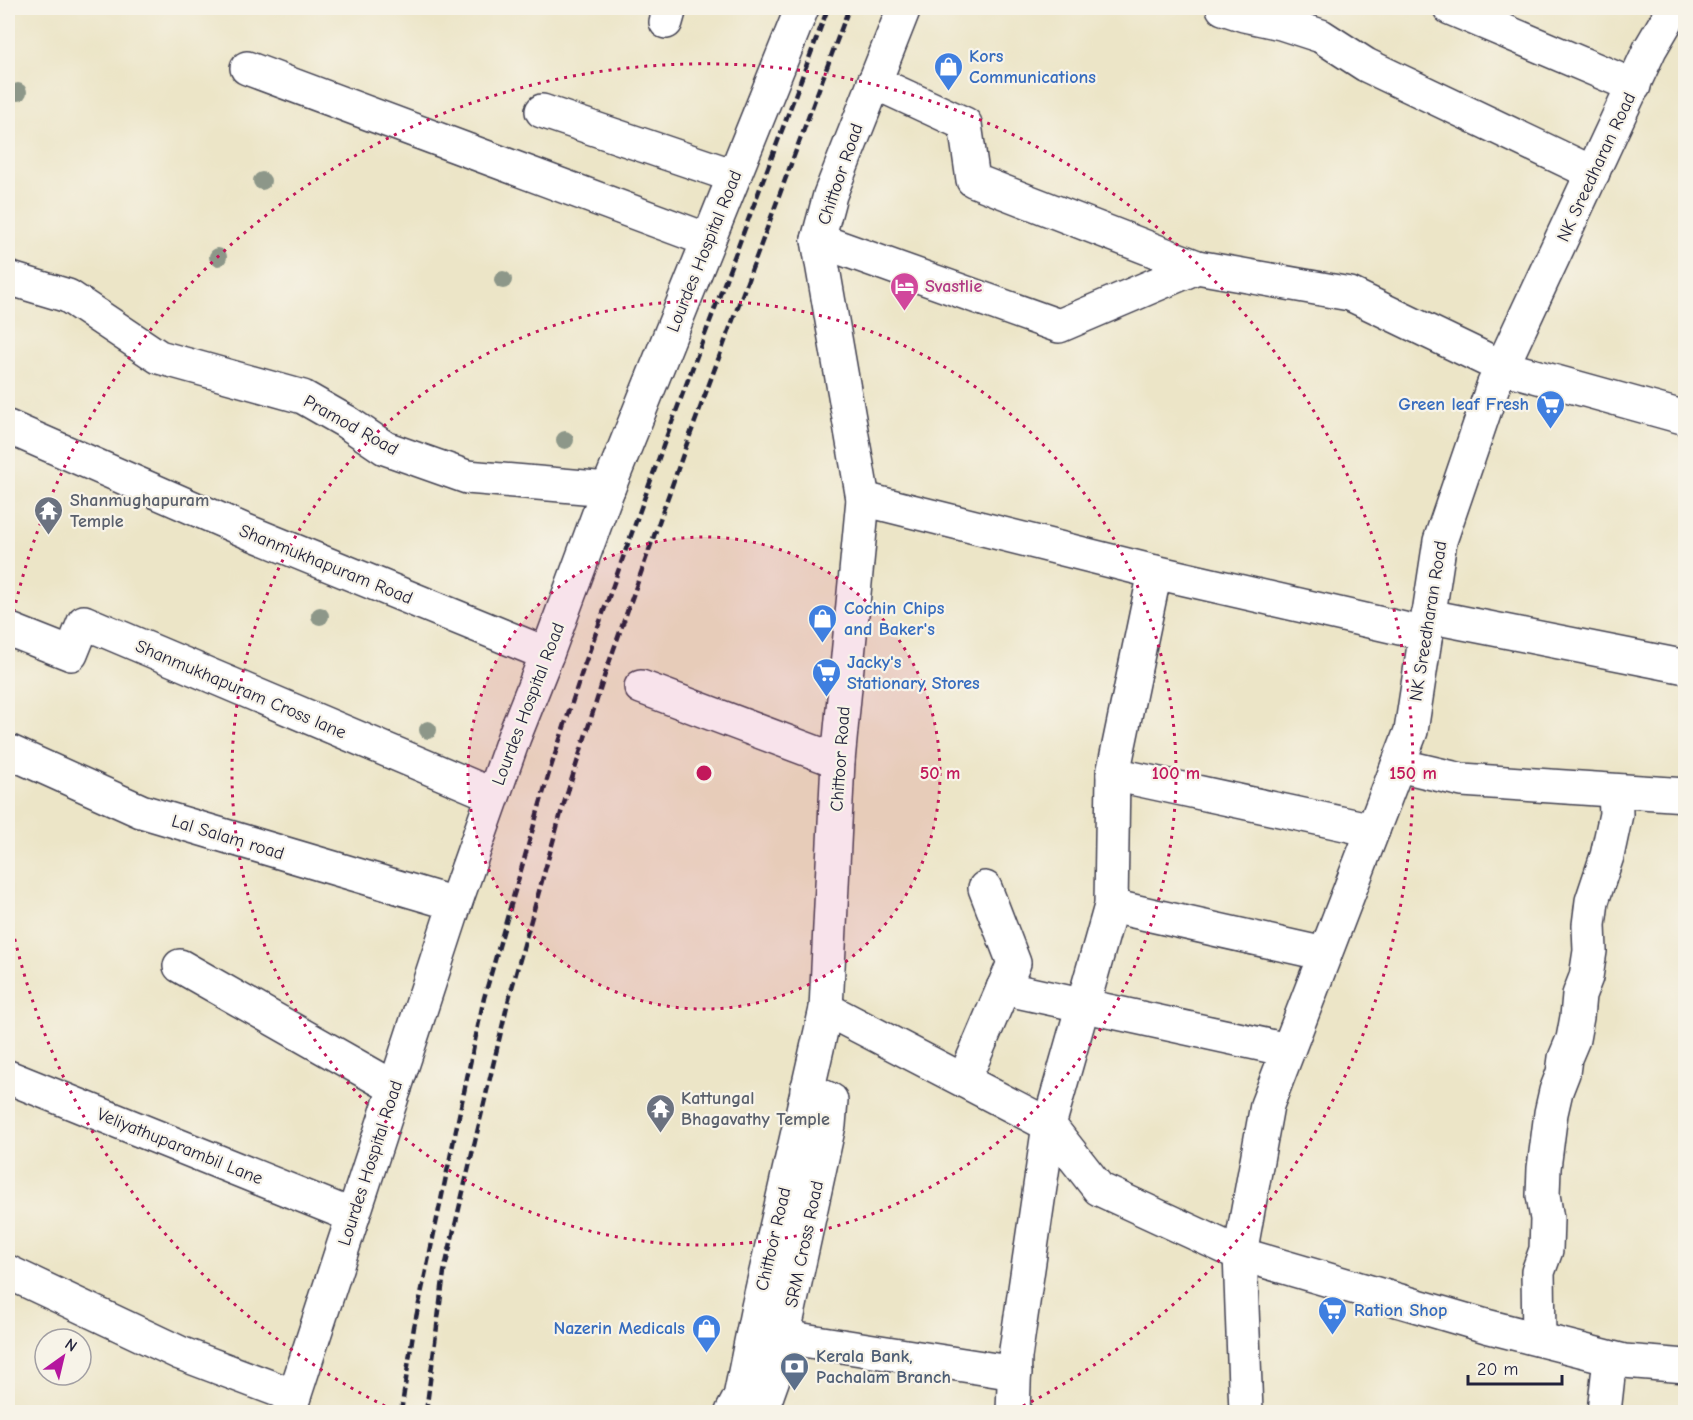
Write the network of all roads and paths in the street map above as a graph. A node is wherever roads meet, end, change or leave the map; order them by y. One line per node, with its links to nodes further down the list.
1 (802, 8): 11 (street, Lourdes Hospital Road)
2 (904, 8): 7 (street, Chittoor Road)
3 (1224, 8): 10 (street)
4 (1450, 8): 8 (street)
5 (1674, 8): 8 (street, NK Sreedharan Road)
6 (247, 68): 12 (street)
7 (874, 82): 13 (street, Chittoor Road); 14 (street)
8 (1634, 86): 10 (street, NK Sreedharan Road)
9 (542, 111): 11 (street)
10 (1593, 173): 16 (street, NK Sreedharan Road)
11 (734, 176): 12 (street, Lourdes Hospital Road)
12 (708, 240): 19 (street, Lourdes Hospital Road)
13 (818, 240): 14 (street); 20 (street, Chittoor Road)
14 (1197, 267): 16 (street)
15 (8, 278): 19 (street, Pramod Road)
16 (1502, 367): 17 (street); 22 (street, NK Sreedharan Road)
17 (1686, 418)
18 (8, 427): 24 (street, Shanmukhapuram Road)
19 (608, 489): 24 (street, Lourdes Hospital Road)
20 (863, 499): 21 (street); 28 (street, Chittoor Road)
21 (1155, 572): 22 (street); 30 (street)
22 (1427, 625): 25 (street); 29 (street, NK Sreedharan Road)
23 (8, 629): 32 (street, Shanmukhapuram Cross lane)
24 (547, 654): 32 (street, Lourdes Hospital Road)
25 (1686, 667)
26 (641, 687): 28 (street)
27 (8, 751): 36 (street, Lal Salam road)
28 (838, 761): 42 (street, Chittoor Road)
29 (1398, 765): 31 (street); 34 (street, NK Sreedharan Road)
30 (1113, 774): 34 (street); 37 (street)
31 (1615, 791): 33 (street); 53 (street)
32 (493, 795): 36 (street, Lourdes Hospital Road)
33 (1686, 795)
34 (1373, 830): 38 (street, NK Sreedharan Road)
35 (985, 888): 40 (street)
36 (455, 904): 46 (street, Lourdes Hospital Road)
37 (1111, 906): 38 (street); 41 (street)
38 (1325, 954): 43 (street, NK Sreedharan Road)
39 (180, 966): 46 (street)
40 (1003, 988): 41 (street); 45 (street)
41 (1083, 1005): 43 (street); 48 (street)
42 (826, 1009): 45 (street); 47 (street, Chittoor Road)
43 (1288, 1050): 50 (street, NK Sreedharan Road)
44 (8, 1077): 49 (street, Veliyathuparambil Lane)
45 (964, 1080): 48 (street)
46 (395, 1088): 49 (street, Lourdes Hospital Road)
47 (805, 1097): 52 (street, SRM Cross Road); 58 (street, Chittoor Road)
48 (1049, 1125): 50 (street); 56 (street)
49 (353, 1216): 57 (street, Lourdes Hospital Road)
50 (1240, 1254): 53 (street); 61 (street, NK Sreedharan Road)
51 (8, 1272): 57 (street)
52 (784, 1337): 56 (street); 59 (street, SRM Cross Road)
53 (1539, 1339): 54 (street)
54 (1610, 1358): 55 (street); 62 (street)
55 (1686, 1366)
56 (1015, 1373): 60 (street)
57 (291, 1404)
58 (732, 1413)
59 (761, 1413)
60 (1013, 1413)
61 (1246, 1413)
62 (1604, 1413)

